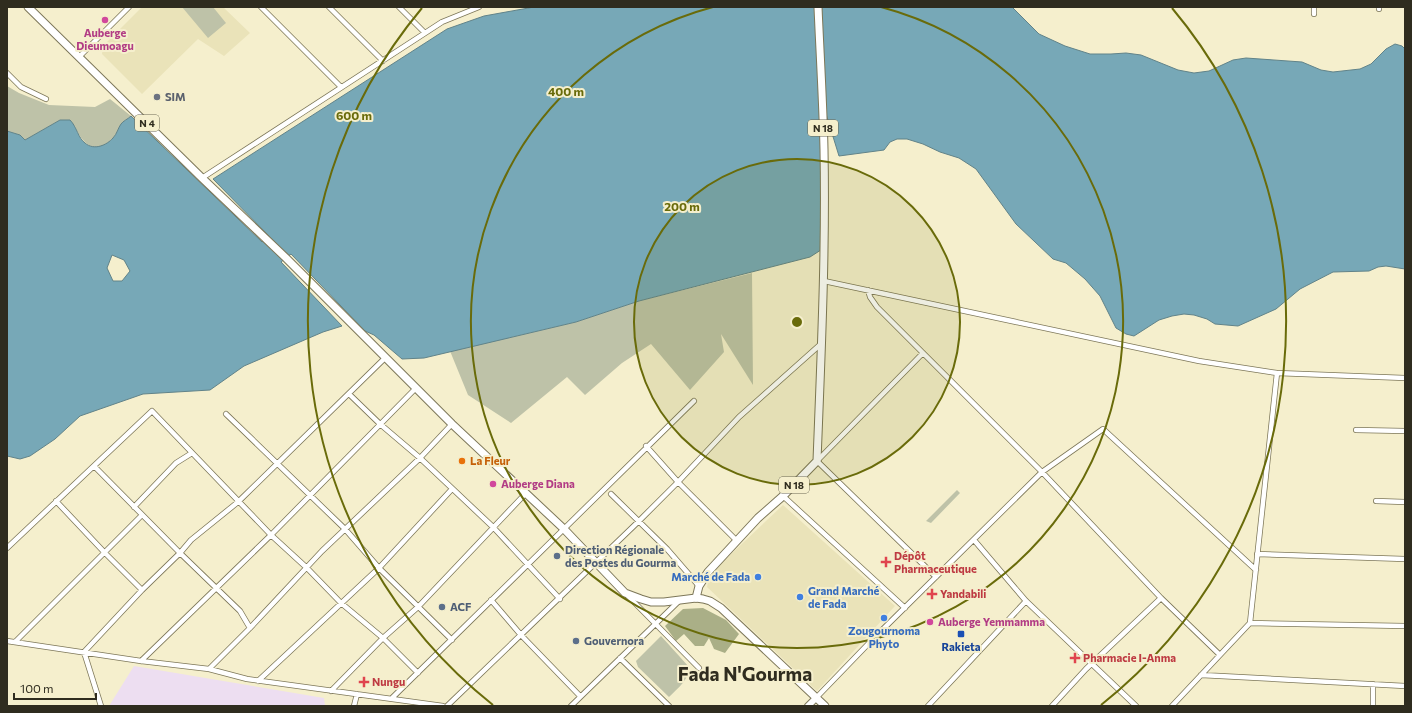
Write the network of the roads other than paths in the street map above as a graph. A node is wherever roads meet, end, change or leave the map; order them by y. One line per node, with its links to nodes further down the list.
1 (28, 7): 11 (main road, N 4)
2 (129, 7): 11 (street)
3 (261, 7): 14 (street)
4 (329, 7): 12 (street)
5 (399, 7): 10 (street)
6 (479, 7): 10 (street)
7 (818, 7): 17 (main road, N 18)
8 (1314, 7): 9 (street)
9 (1314, 14)
10 (425, 33): 12 (street)
11 (79, 57): 16 (main road, N 4)
12 (383, 61): 14 (street)
13 (7, 72): 15 (street)
14 (341, 87): 16 (street)
15 (46, 99)
16 (202, 178): 21 (main road, N 4)
17 (824, 281): 18 (street); 19 (main road, N 18)
18 (868, 290): 20 (street); 22 (street)
19 (822, 343): 35 (main road, N 18); 39 (street)
20 (923, 353): 35 (street); 38 (street)
21 (385, 358): 24 (main road, N 4); 25 (street)
22 (1277, 373): 23 (street); 61 (street)
23 (1405, 378)
24 (416, 388): 28 (street); 29 (main road, N 4)
25 (349, 394): 28 (street); 36 (street)
26 (694, 401): 32 (street)
27 (226, 414): 36 (street)
28 (380, 424): 34 (street); 43 (street)
29 (452, 424): 34 (street); 41 (main road, N 4)
30 (1356, 430): 31 (street)
31 (1405, 431)
32 (646, 446): 39 (street); 54 (street)
33 (192, 453): 37 (street); 46 (street); 49 (street)
34 (420, 458): 40 (street); 53 (street)
35 (817, 461): 44 (main road, N 18); 68 (street)
36 (277, 464): 43 (street); 46 (street)
37 (94, 466): 45 (street); 49 (street)
38 (1042, 472): 56 (street); 67 (street); 74 (street)
39 (678, 482): 51 (street); 57 (street)
40 (452, 489): 52 (street); 66 (street)
41 (526, 493): 52 (street); 54 (main road, N 4)
42 (611, 494): 51 (street)
43 (310, 495): 53 (street); 55 (street)
44 (783, 496): 57 (main road, N 18); 81 (street)
45 (56, 502): 58 (street); 59 (street)
46 (238, 502): 55 (street); 60 (street)
47 (1376, 502): 48 (street)
48 (1405, 502)
49 (134, 507): 50 (street)
50 (142, 515): 59 (street); 60 (street)
51 (639, 521): 63 (street); 69 (street)
52 (493, 527): 64 (street); 80 (street)
53 (345, 529): 65 (street); 66 (street)
54 (564, 529): 63 (main road, N 4); 64 (street)
55 (271, 535): 65 (street); 70 (street)
56 (974, 540): 68 (street); 78 (street)
57 (737, 541): 69 (main road, N 18)
58 (7, 548)
59 (104, 553): 71 (street); 90 (street)
60 (180, 553): 70 (street); 71 (street)
61 (1257, 554): 62 (street); 67 (street)
62 (1404, 560)
63 (596, 562): 72 (main road, N 4); 75 (street)
64 (527, 564): 75 (street); 76 (street)
65 (307, 568): 79 (street); 85 (street)
66 (379, 568): 79 (street); 80 (street)
67 (1256, 570): 83 (street)
68 (936, 577): 81 (street)
69 (699, 586): 73 (main road, N 18)
70 (216, 588): 85 (street); 94 (street)
71 (142, 590): 91 (street)
72 (625, 593): 77 (main road, N 4); 82 (street)
73 (696, 598): 77 (main road, N 4); 107 (main road, N 4)
74 (1161, 598): 92 (street); 95 (street)
75 (560, 599): 86 (street)
76 (491, 600): 86 (street); 88 (street)
77 (679, 601): 82 (street)
78 (1026, 601): 95 (street); 116 (street)
79 (341, 603): 87 (street); 100 (street)
80 (418, 607): 87 (street); 88 (street)
81 (905, 608): 107 (street)
82 (655, 623): 93 (street); 96 (street)
83 (1250, 623): 84 (street); 92 (street)
84 (1405, 626)
85 (250, 628): 97 (street)
86 (521, 635): 105 (street); 111 (street)
87 (383, 638): 98 (street); 103 (street)
88 (452, 640): 98 (street)
89 (7, 641): 90 (street)
90 (15, 642): 91 (street)
91 (84, 652): 94 (street); 108 (street)
92 (1220, 655): 99 (street)
93 (620, 658): 105 (street); 113 (street)
94 (141, 661): 97 (street)
95 (1092, 664): 117 (street); 118 (street)
96 (699, 668)
97 (209, 669): 100 (street)
98 (418, 673): 106 (street)
99 (1201, 674): 101 (street); 119 (street)
100 (258, 680): 103 (street)
101 (1373, 684): 102 (street); 120 (street)
102 (1405, 686)
103 (331, 690): 104 (street)
104 (357, 694): 106 (street); 109 (street)
105 (580, 696): 112 (street)
106 (392, 698): 110 (street)
107 (816, 698): 114 (main road); 115 (main road, N 4)
108 (101, 706)
109 (354, 706)
110 (443, 706)
111 (447, 706)
112 (571, 706)
113 (669, 706)
114 (808, 706)
115 (825, 706)
116 (928, 706)
117 (1052, 706)
118 (1136, 706)
119 (1172, 706)
120 (1373, 706)

